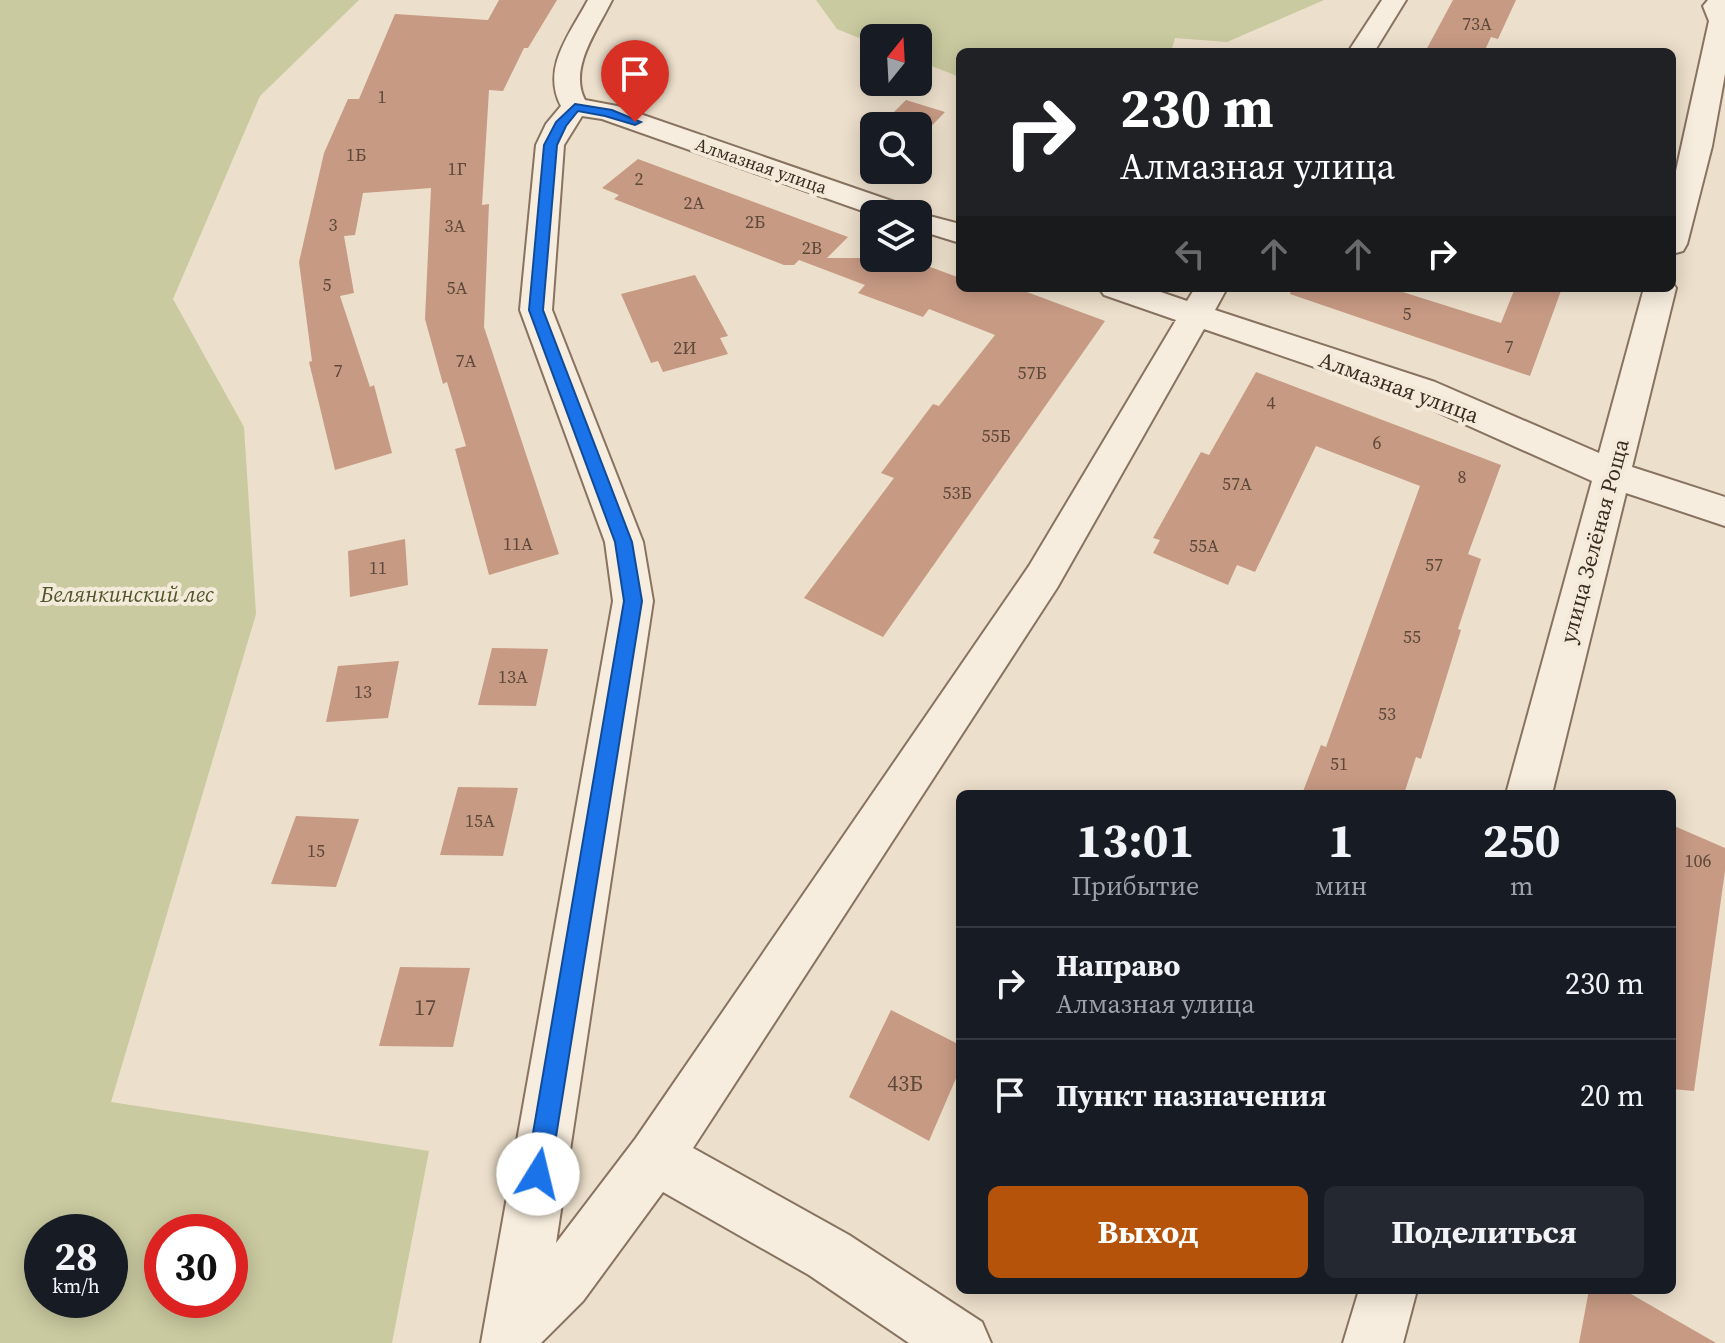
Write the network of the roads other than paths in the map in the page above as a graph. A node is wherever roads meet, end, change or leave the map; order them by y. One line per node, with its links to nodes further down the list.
1 (600, 0): 5 (street)
2 (1394, 0): 4 (street)
3 (1712, 3): 8 (street)
4 (1364, 48)
5 (575, 107): 6 (street, Алмазная улица); 18 (street)
6 (861, 200)
7 (932, 225): 9 (street)
8 (1676, 229)
9 (956, 233)
10 (1140, 292): 12 (street, Алмазная улица)
11 (1659, 292): 13 (street, улица Зелёная Роща)
12 (1202, 302): 13 (street, Алмазная улица); 16 (street)
13 (1611, 474): 14 (street, Алмазная улица); 15 (street, улица Зелёная Роща)
14 (1725, 512)
15 (1530, 790)
16 (655, 1157): 18 (street); 19 (street)
17 (1387, 1294): 20 (street)
18 (512, 1335)
19 (961, 1343)
20 (1373, 1343)

